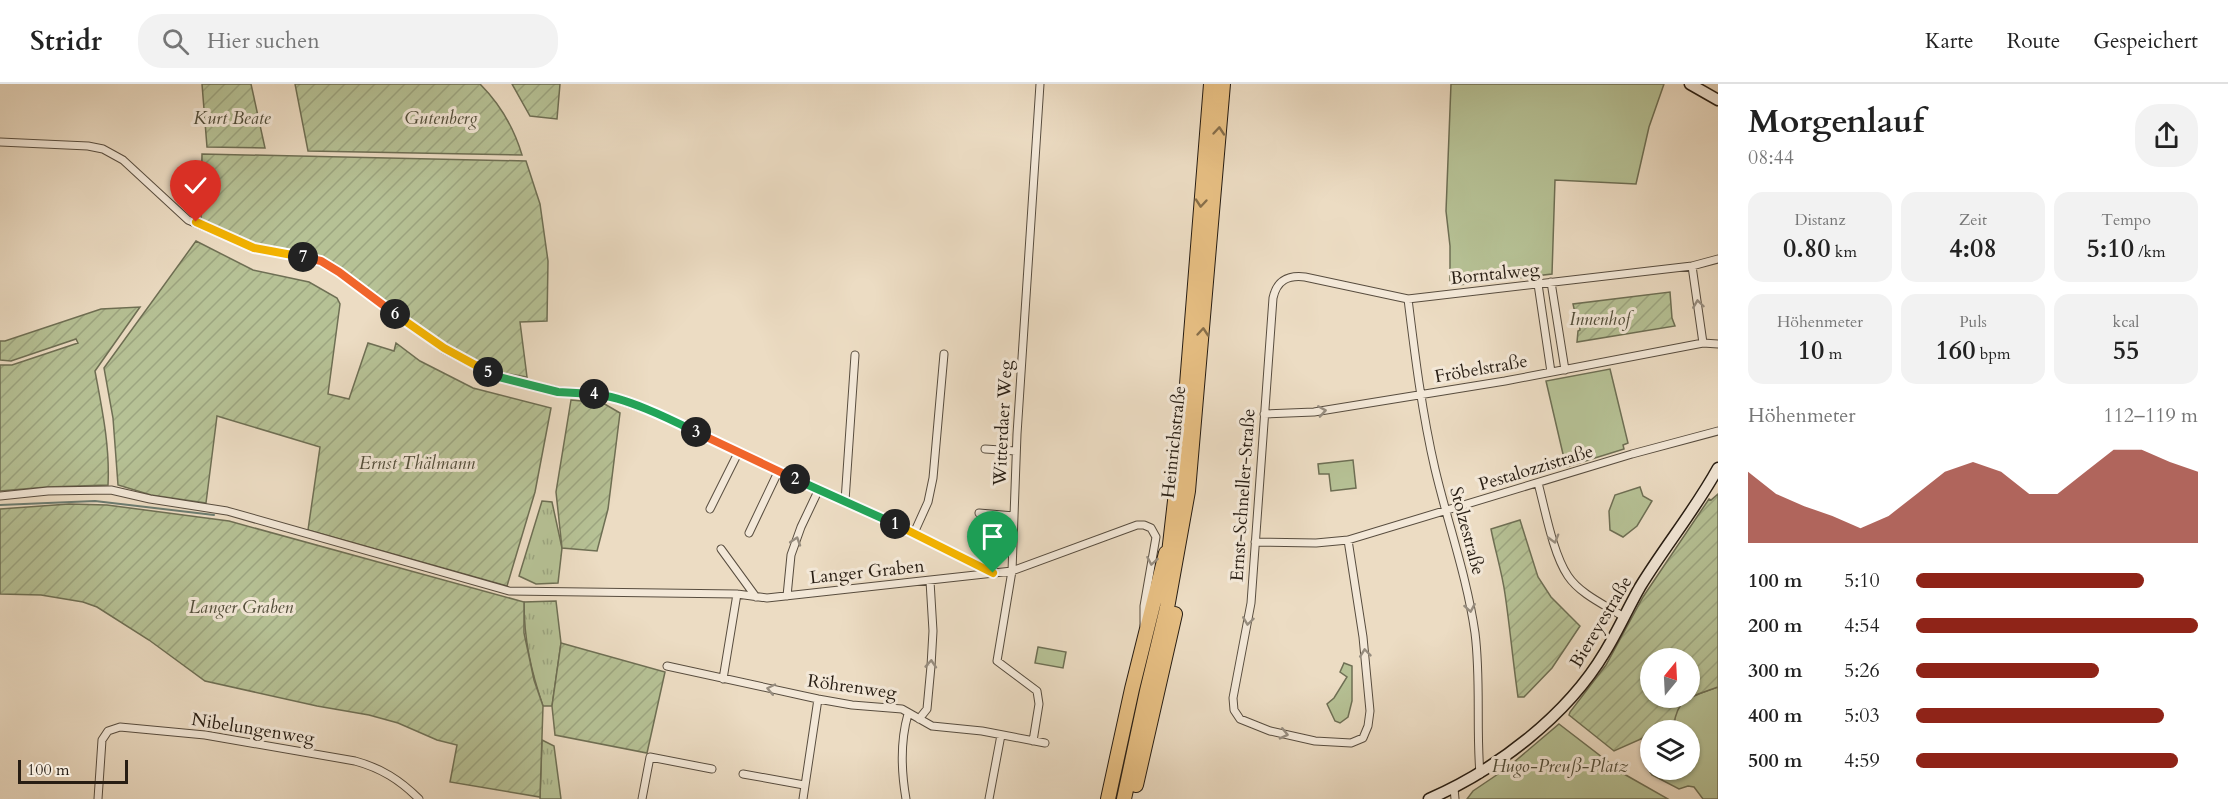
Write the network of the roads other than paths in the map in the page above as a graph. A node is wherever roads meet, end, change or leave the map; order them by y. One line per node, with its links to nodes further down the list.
1 (1040, 84): 25 (street, Witterdaer Weg)
2 (1211, 84): 39 (highway, Heinrichstraße, one-way to 39)
3 (1223, 84): 7 (highway, Heinrichstraße)
4 (1228, 84): 7 (highway)
5 (1690, 84): 6 (main road)
6 (1718, 100)
7 (1221, 107): 39 (highway, Heinrichstraße, one-way to 7)
8 (0, 142): 26 (street)
9 (1718, 259): 10 (street, Borntalweg)
10 (1692, 266): 11 (street, Borntalweg); 15 (street, one-way to 10)
11 (1551, 282): 13 (street, Borntalweg); 19 (street)
12 (1279, 283): 14 (street, Borntalweg); 22 (street, Ernst-Schneller-Straße)
13 (1538, 284): 14 (street, Borntalweg); 20 (street)
14 (1408, 299): 21 (street, Stolzestraße)
15 (1703, 343): 16 (street, Fröbelstraße); 19 (street, Fröbelstraße)
16 (1718, 344)
17 (944, 354): 38 (street)
18 (855, 355): 32 (street)
19 (1565, 370): 20 (street, Fröbelstraße)
20 (1551, 372): 21 (street, Fröbelstraße)
21 (1419, 394): 22 (street, Fröbelstraße, one-way to 21); 34 (street, Stolzestraße)
22 (1264, 414): 41 (street, Ernst-Schneller-Straße)
23 (1718, 430): 29 (street, Pestalozzistraße)
24 (985, 449): 25 (street)
25 (1016, 451): 36 (street, Witterdaer Weg)
26 (738, 453): 28 (street); 33 (street)
27 (1718, 468): 49 (main road, Biereyestraße)
28 (778, 472): 30 (street); 37 (street)
29 (1538, 483): 34 (street, Pestalozzistraße); 49 (street, one-way to 49)
30 (819, 489): 32 (street); 47 (street, one-way to 30)
31 (0, 496): 46 (street, Langer Graben)
32 (845, 501): 38 (street)
33 (710, 509)
34 (1446, 511): 40 (street, Pestalozzistraße); 61 (street, Stolzestraße, one-way to 61)
35 (980, 513): 36 (street)
36 (1014, 516): 43 (street, Witterdaer Weg)
37 (748, 533)
38 (914, 533): 44 (street)
39 (1176, 538): 50 (highway); 71 (highway, Heinrichstraße); 72 (highway, Heinrichstraße); 73 (highway)
40 (1348, 540): 41 (street, Pestalozzistraße); 41 (street, Ernst-Schneller-Straße, one-way to 40)
41 (1255, 542)
42 (721, 549): 48 (street)
43 (1012, 572): 44 (street, Langer Graben); 50 (street, Langer Graben, one-way to 50); 57 (street, Witterdaer Weg)
44 (993, 573): 45 (street, Langer Graben)
45 (930, 581): 47 (street, Langer Graben); 55 (street, one-way to 45)
46 (737, 594): 48 (street, Langer Graben); 52 (street)
47 (787, 596): 48 (street, Langer Graben)
48 (756, 597)
49 (1624, 617): 61 (main road, Biereyestraße)
50 (1145, 634): 70 (highway)
51 (667, 666): 52 (street, Röhrenweg)
52 (723, 679): 53 (street, Röhrenweg, one-way to 52)
53 (818, 699): 54 (street, Röhrenweg); 62 (street)
54 (908, 714): 55 (street, Röhrenweg); 68 (street)
55 (919, 720): 56 (street, Röhrenweg)
56 (1001, 735): 57 (street, Röhrenweg); 69 (street)
57 (1033, 741): 58 (street, Röhrenweg)
58 (1045, 743)
59 (712, 769): 66 (street)
60 (743, 774): 62 (street)
61 (1480, 774): 63 (main road, Biereyestraße)
62 (804, 785): 67 (street)
63 (1454, 794): 74 (main road, Biereyestraße)
64 (98, 799): 65 (street, Nibelungenweg)
65 (419, 799)
66 (642, 799)
67 (803, 799)
68 (906, 799)
69 (989, 799)
70 (1108, 799)
71 (1118, 799)
72 (1124, 799)
73 (1132, 799)
74 (1428, 799)

